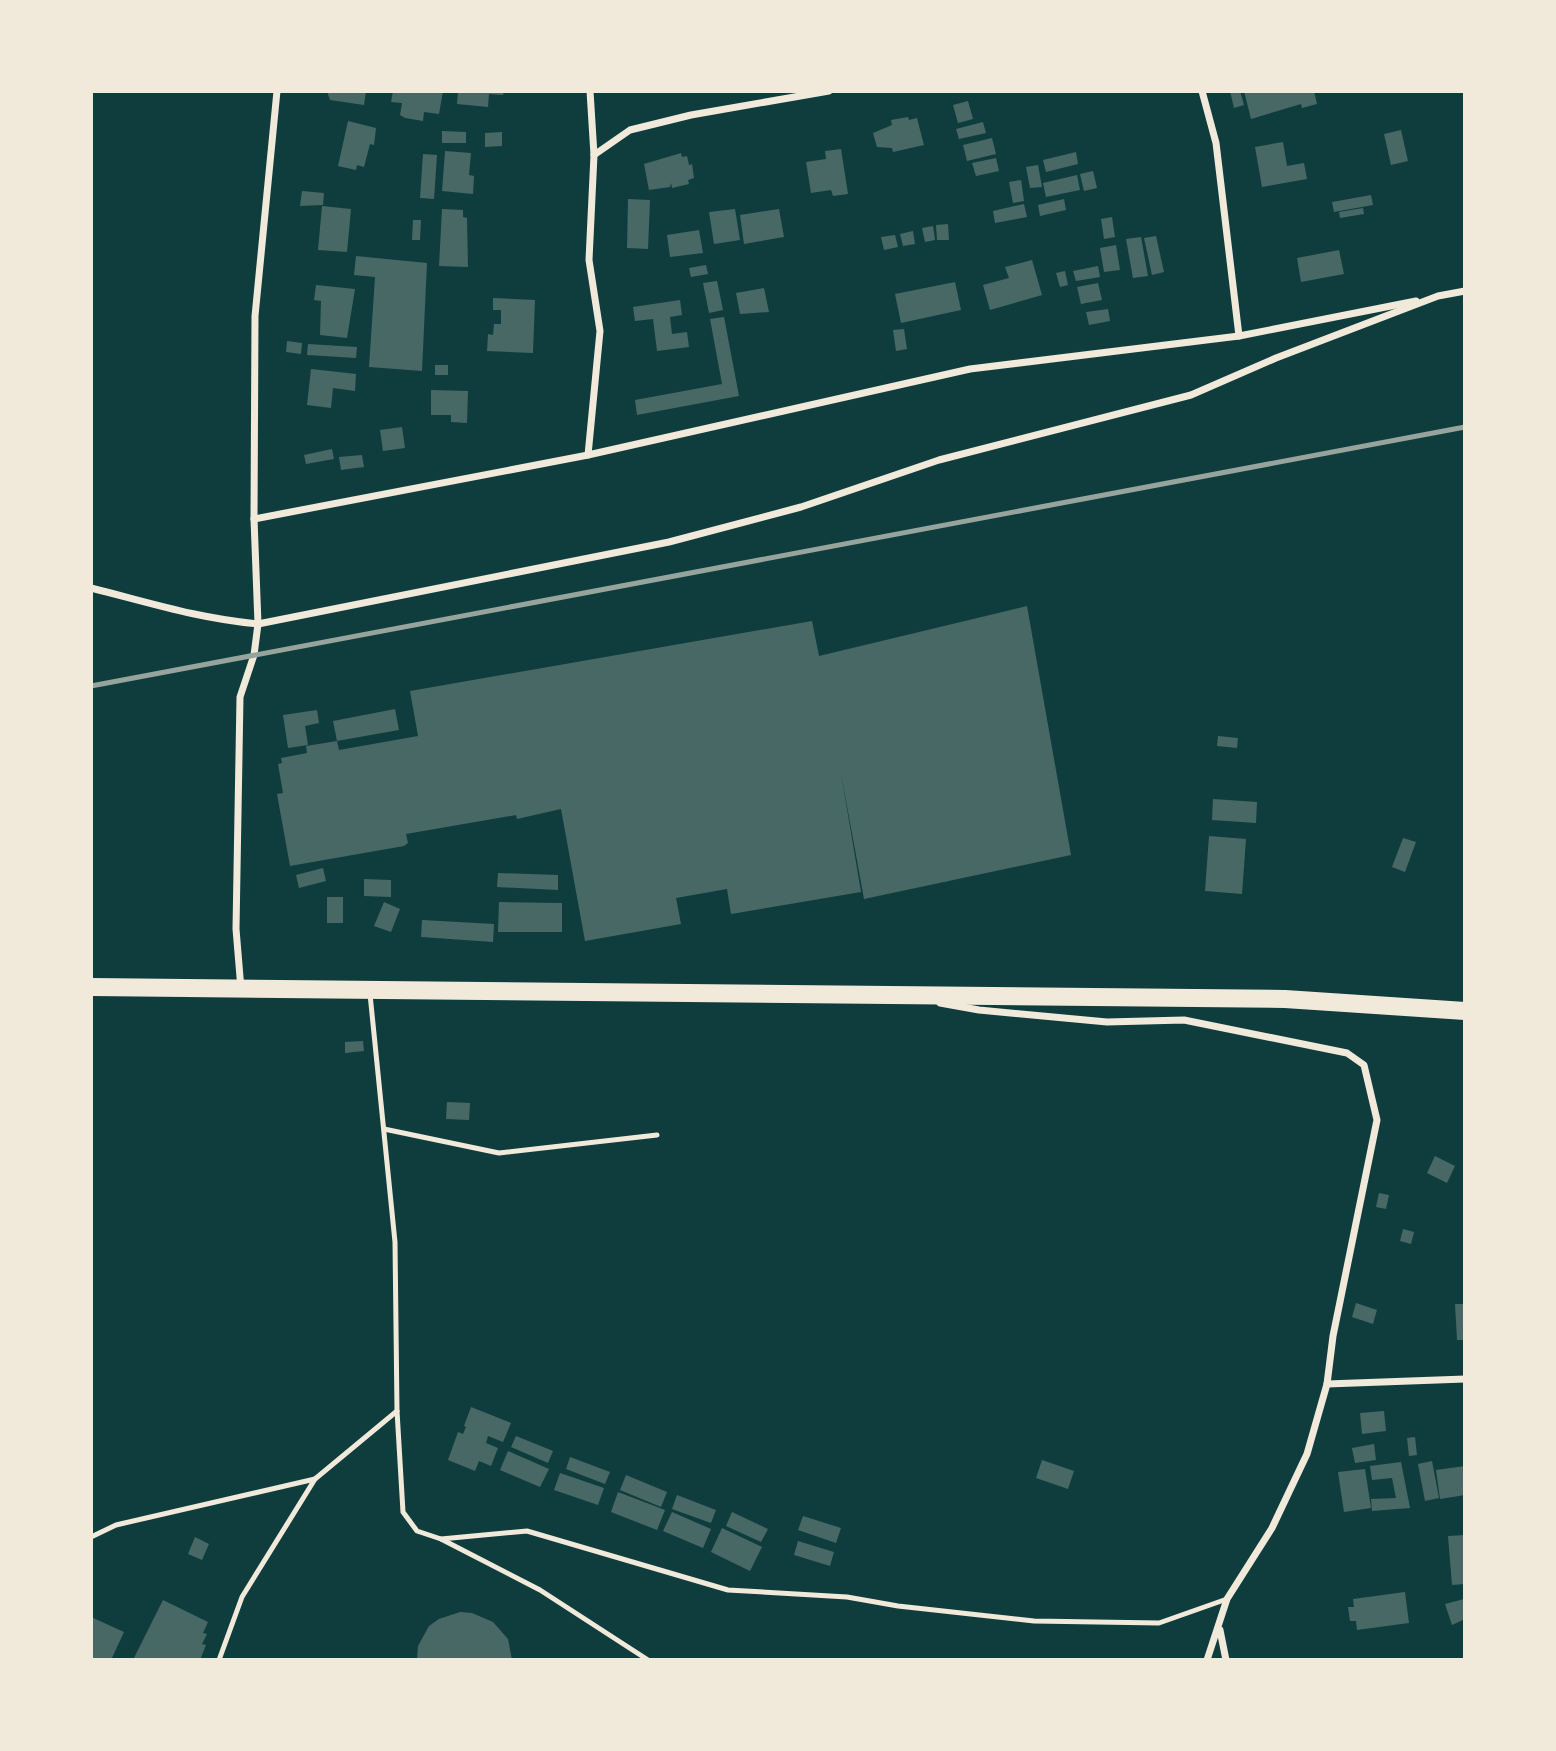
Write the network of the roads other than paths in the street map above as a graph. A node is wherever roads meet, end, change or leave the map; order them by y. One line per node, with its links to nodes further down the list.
1 (277, 91): 10 (street)
2 (590, 91): 5 (street)
3 (829, 91): 5 (street)
4 (1202, 91): 8 (street)
5 (594, 155): 9 (street)
6 (1465, 291): 7 (street)
7 (1438, 296): 8 (street); 12 (street)
8 (1239, 336): 9 (street)
9 (588, 455): 10 (street)
10 (254, 519): 12 (street)
11 (91, 588): 12 (street)
12 (258, 624): 14 (street)
13 (91, 987): 14 (highway)
14 (241, 990): 15 (highway)
15 (370, 991): 16 (highway); 18 (lane)
16 (898, 996): 17 (highway); 21 (street)
17 (1465, 1011)
18 (384, 1129): 19 (lane); 22 (lane)
19 (657, 1135)
20 (1465, 1379): 21 (street)
21 (1327, 1384): 26 (street)
22 (397, 1411): 23 (lane); 25 (lane)
23 (315, 1479): 24 (lane); 28 (lane)
24 (91, 1537)
25 (441, 1539): 26 (lane); 29 (lane)
26 (1227, 1599): 27 (street)
27 (1220, 1628): 30 (street); 31 (street)
28 (219, 1660)
29 (648, 1660)
30 (1208, 1660)
31 (1226, 1660)

